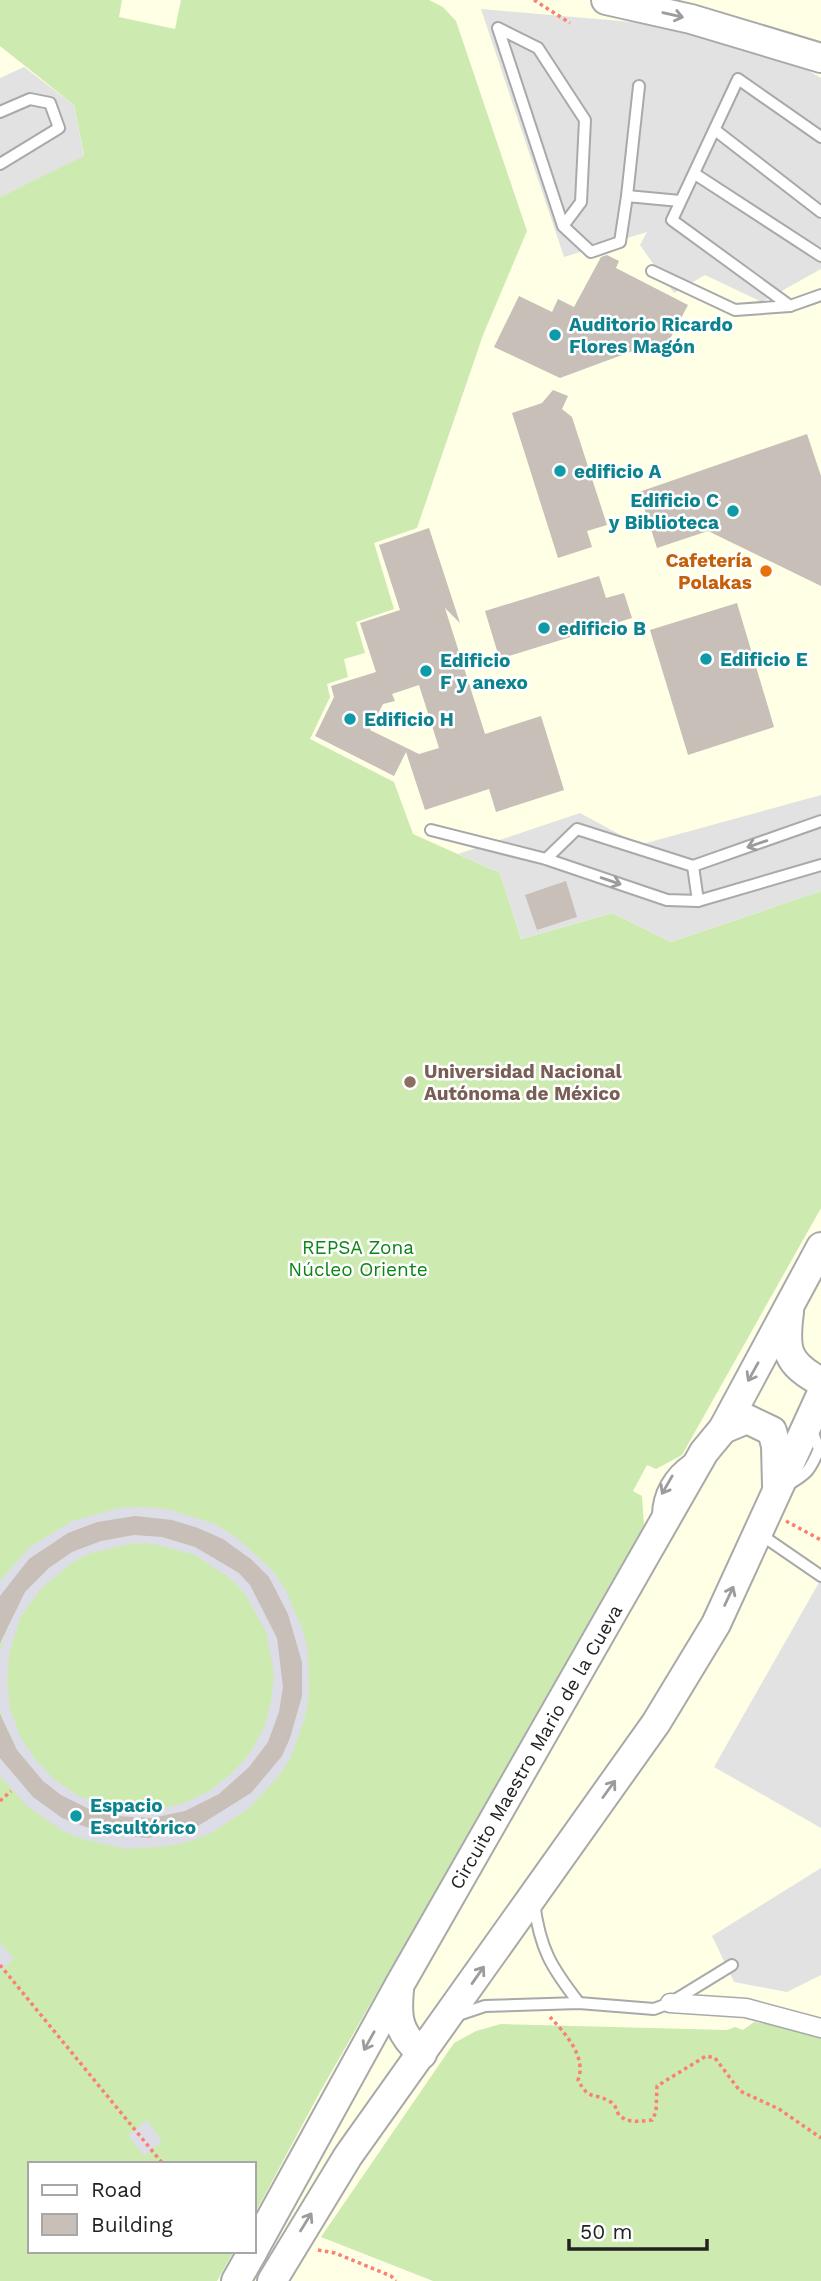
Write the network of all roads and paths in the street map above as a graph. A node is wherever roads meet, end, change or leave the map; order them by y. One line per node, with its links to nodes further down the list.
1 (534, 0): 3 (path)
2 (606, 0): 4 (street, one-way to 4)
3 (569, 23)
4 (821, 58)
5 (639, 86): 11 (lane)
6 (0, 112): 9 (lane)
7 (715, 131): 8 (lane); 10 (lane); 13 (lane)
8 (821, 137)
9 (0, 164)
10 (695, 174): 12 (lane); 15 (lane)
11 (627, 196): 12 (lane); 14 (lane)
12 (680, 201): 18 (lane)
13 (821, 212)
14 (563, 226): 14 (lane)
15 (821, 256)
16 (652, 271): 18 (lane)
17 (821, 295): 18 (lane)
18 (790, 306)
19 (821, 821): 23 (lane, one-way to 23)
20 (431, 830): 21 (lane)
21 (546, 859): 23 (lane); 24 (lane, one-way to 24)
22 (821, 865): 24 (lane)
23 (693, 866): 24 (lane)
24 (698, 901)
25 (821, 1247): 26 (street, Circuito Maestro Mario de la Cueva)
26 (791, 1302): 27 (street); 29 (street, Circuito Maestro Mario de la Cueva, one-way to 29)
27 (821, 1382)
28 (821, 1395): 30 (street)
29 (723, 1429): 30 (street); 38 (street, Circuito Maestro Mario de la Cueva, one-way to 38)
30 (768, 1511): 31 (path); 32 (lane); 35 (street, one-way to 30)
31 (821, 1540)
32 (821, 1576)
33 (11, 1791): 34 (path)
34 (0, 1801)
35 (533, 1895): 39 (lane); 42 (street, one-way to 35)
36 (0, 1965): 46 (path)
37 (732, 1965): 40 (lane)
38 (400, 1984): 44 (street); 48 (street, Circuito Maestro Mario de la Cueva, one-way to 48)
39 (579, 2003): 40 (lane); 41 (lane)
40 (670, 2003): 43 (street)
41 (541, 2006): 42 (lane); 45 (path)
42 (448, 2018): 44 (street)
43 (821, 2028)
44 (422, 2053): 47 (street, one-way to 44)
45 (821, 2138)
46 (161, 2162)
47 (292, 2244): 51 (street); 52 (path)
48 (256, 2245)
49 (251, 2253): 50 (street, Circuito Maestro Mario de la Cueva)
50 (236, 2281)
51 (272, 2281)
52 (396, 2281)

